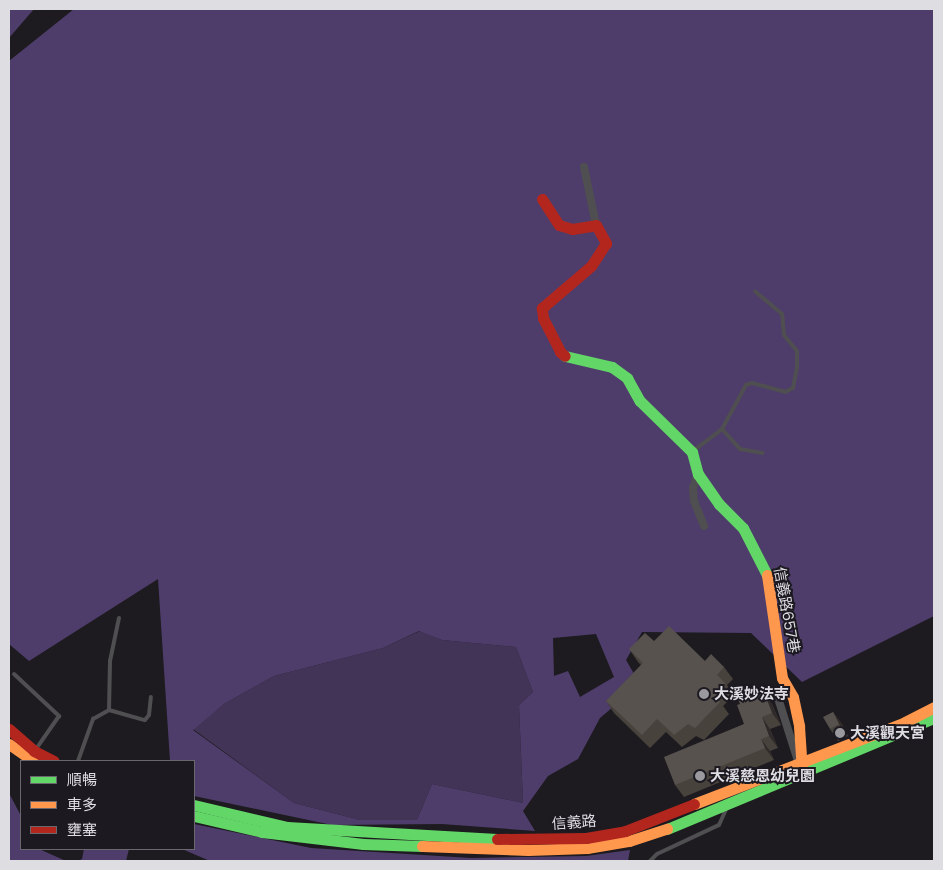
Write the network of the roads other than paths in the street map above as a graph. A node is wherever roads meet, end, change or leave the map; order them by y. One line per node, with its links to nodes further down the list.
1 (584, 168): 3 (street)
2 (542, 198): 3 (main road)
3 (596, 225): 6 (main road, 信義路657巷)
4 (756, 291): 5 (lane)
5 (722, 429): 6 (lane); 7 (lane)
6 (692, 452): 8 (main road, 信義路657巷)
7 (763, 452)
8 (698, 474): 9 (street); 22 (main road, 信義路657巷)
9 (704, 526)
10 (119, 618): 15 (lane)
11 (14, 674): 19 (lane)
12 (151, 697): 15 (lane)
13 (749, 700): 22 (street)
14 (934, 707): 22 (main road, 信義路)
15 (109, 710): 21 (lane)
16 (934, 718): 22 (main road, 信義路)
17 (9, 729): 19 (main road)
18 (9, 744): 19 (main road)
19 (32, 757): 20 (main road)
20 (48, 760)
21 (78, 760)
22 (802, 770): 23 (main road, 信義路); 25 (main road, 信義路)
23 (724, 792): 24 (main road, 信義路); 25 (lane)
24 (195, 805)
25 (729, 805): 26 (main road, 信義路); 27 (lane)
26 (195, 816)
27 (650, 861)

